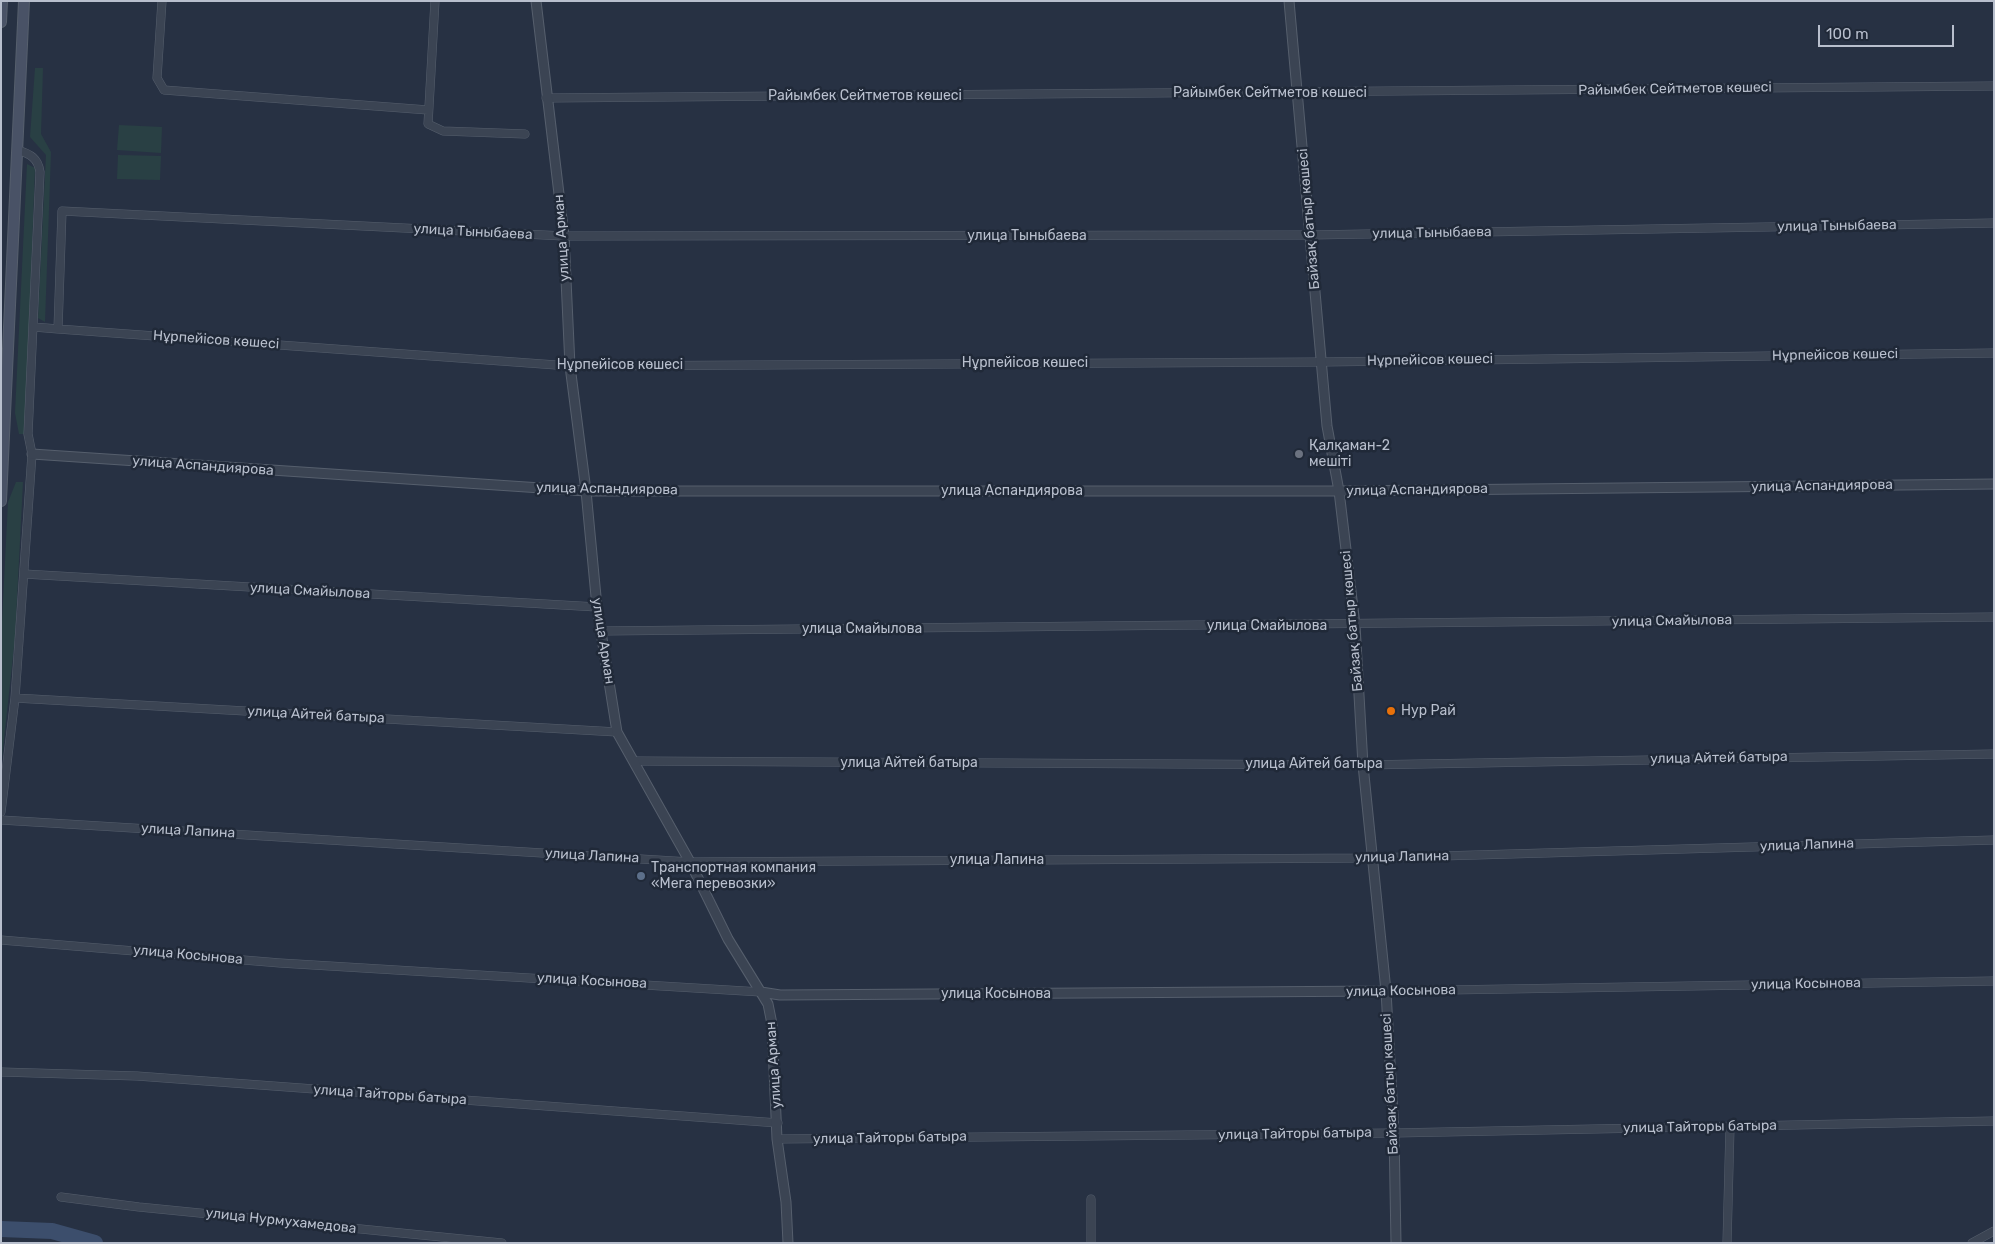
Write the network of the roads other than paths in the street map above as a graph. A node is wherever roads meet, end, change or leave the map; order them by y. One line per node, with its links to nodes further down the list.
1 (2, 1): 7 (main road)
2 (24, 1): 13 (main road)
3 (162, 1): 11 (street)
4 (435, 1): 11 (street)
5 (536, 1): 10 (street, улица Арман)
6 (1288, 1): 9 (street, Байзақ батыр көшесі)
7 (1, 22)
8 (1994, 86): 9 (street, Райымбек Сейтметов көшесі)
9 (1298, 93): 10 (street, Райымбек Сейтметов көшесі); 15 (street, Байзақ батыр көшесі)
10 (546, 98): 16 (street, улица Арман)
11 (428, 110): 12 (street)
12 (525, 134)
13 (18, 150): 17 (street); 26 (main road)
14 (1994, 223): 15 (street, улица Тыныбаева)
15 (1310, 235): 16 (street, улица Тыныбаева); 20 (street, Байзақ батыр көшесі)
16 (564, 236): 18 (street, улица Тыныбаева); 21 (street, улица Арман)
17 (34, 327): 18 (street, Нұрпейісов көшесі); 22 (street)
18 (58, 329): 21 (street, Нұрпейісов көшесі)
19 (1994, 353): 20 (street, Нұрпейісов көшесі)
20 (1321, 362): 21 (street, Нұрпейісов көшесі); 25 (street, Байзақ батыр көшесі)
21 (570, 366): 24 (street, улица Арман)
22 (32, 454): 24 (street, улица Аспандиярова); 27 (street)
23 (1994, 484): 25 (street, улица Аспандиярова)
24 (586, 491): 25 (street, улица Аспандиярова); 28 (street, улица Арман)
25 (1339, 491): 30 (street, Байзақ батыр көшесі)
26 (1, 501)
27 (24, 574): 28 (street, улица Смайылова); 32 (street)
28 (597, 607): 31 (street, улица Арман)
29 (1994, 618): 30 (street, улица Смайылова)
30 (1355, 625): 31 (street, улица Смайылова); 36 (street, Байзақ батыр көшесі)
31 (601, 631): 33 (street, улица Арман)
32 (15, 698): 33 (street, улица Айтей батыра); 37 (street)
33 (617, 732): 35 (street, улица Арман)
34 (1994, 754): 36 (street, улица Айтей батыра)
35 (634, 762): 36 (street, улица Айтей батыра); 41 (street, улица Арман)
36 (1364, 765): 40 (street, Байзақ батыр көшесі)
37 (1, 812)
38 (1, 820): 41 (street, улица Лапина)
39 (1994, 840): 40 (street, улица Лапина)
40 (1372, 858): 41 (street, улица Лапина); 44 (street, Байзақ батыр көшесі)
41 (690, 862): 45 (street, улица Арман)
42 (1, 940): 45 (street, улица Косынова)
43 (1994, 981): 44 (street, улица Косынова)
44 (1386, 991): 45 (street, улица Косынова); 50 (street, Байзақ батыр көшесі)
45 (761, 992): 48 (street, улица Арман)
46 (1, 1072): 48 (street, улица Тайторы батыра)
47 (1994, 1121): 49 (street, улица Тайторы батыра)
48 (778, 1123): 51 (street, улица Арман)
49 (1730, 1126): 50 (street, улица Тайторы батыра); 59 (street)
50 (1394, 1133): 51 (street, улица Тайторы батыра); 58 (street, Байзақ батыр көшесі)
51 (777, 1139): 56 (street, улица Арман)
52 (61, 1196): 55 (street, улица Нурмухамедова)
53 (1091, 1199): 57 (street)
54 (1994, 1230): 60 (street)
55 (502, 1243)
56 (788, 1243)
57 (1091, 1243)
58 (1396, 1243)
59 (1727, 1243)
60 (1972, 1243)

